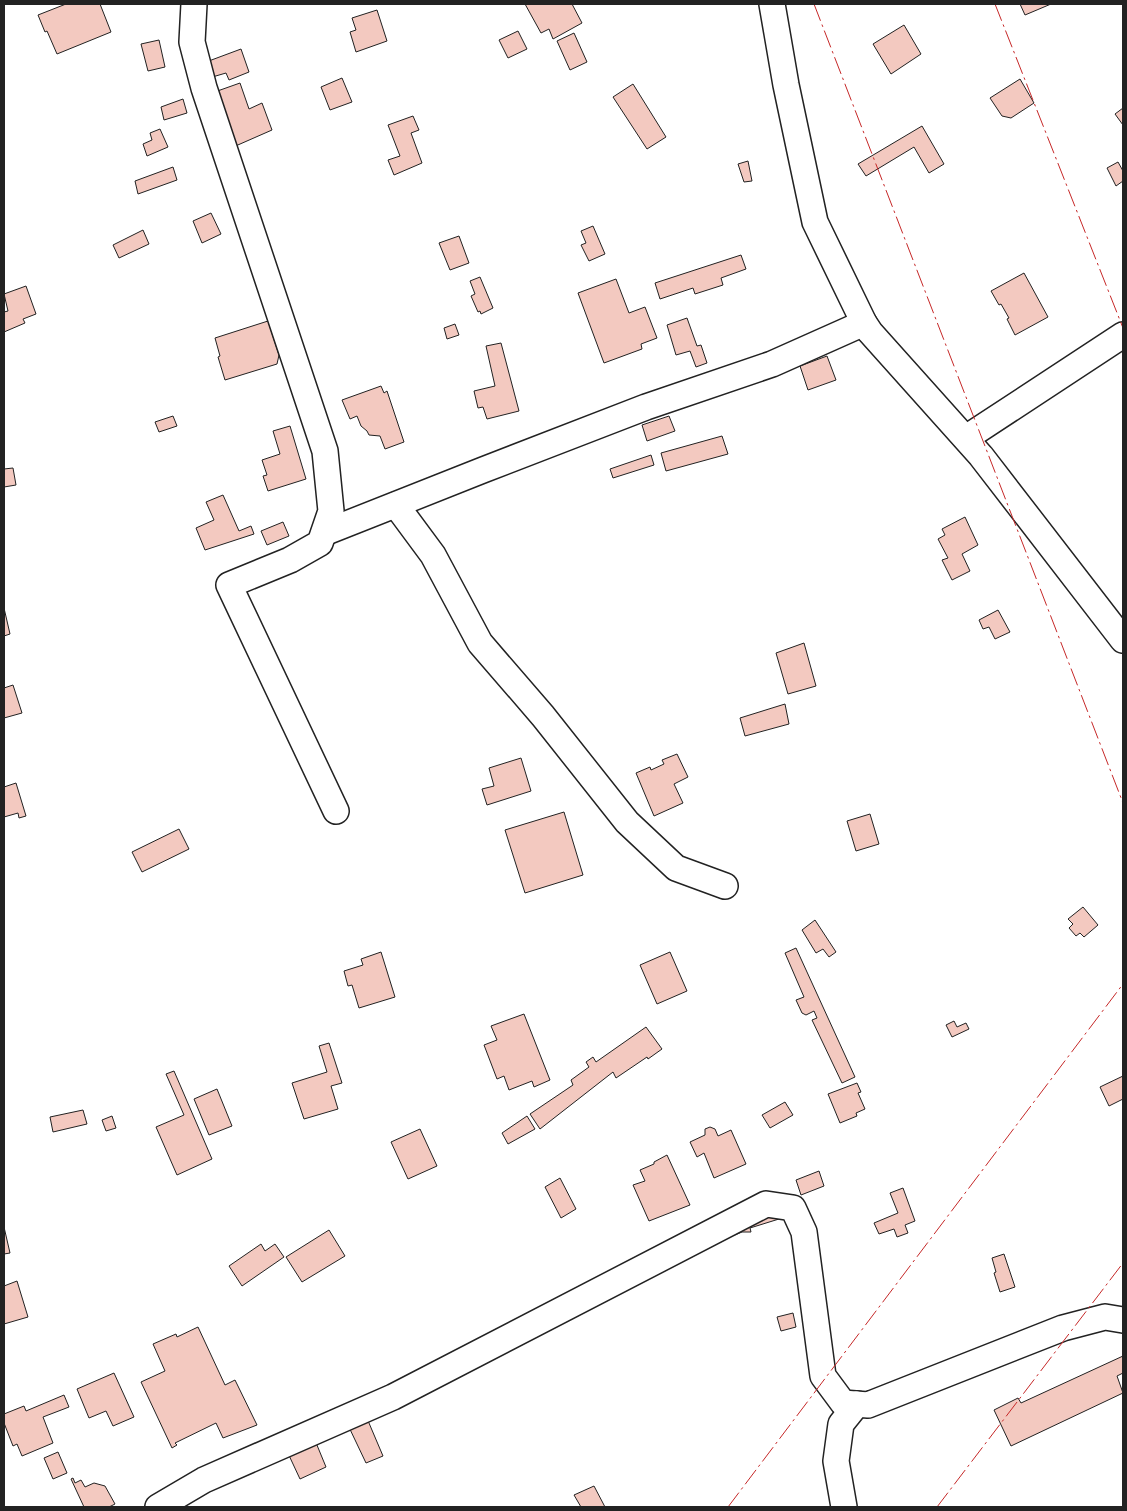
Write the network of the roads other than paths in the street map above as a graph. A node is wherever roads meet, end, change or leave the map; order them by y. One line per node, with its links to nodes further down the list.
1 (194, 4): 7 (street)
2 (772, 4): 3 (street)
3 (867, 327): 5 (street); 6 (street)
4 (1123, 335): 5 (street)
5 (966, 438): 8 (street)
6 (396, 505): 7 (street); 10 (street)
7 (324, 533): 9 (street)
8 (1123, 640)
9 (336, 811)
10 (725, 886)
11 (1123, 1320): 12 (street)
12 (857, 1404): 13 (street); 14 (street)
13 (158, 1507)
14 (844, 1507)

